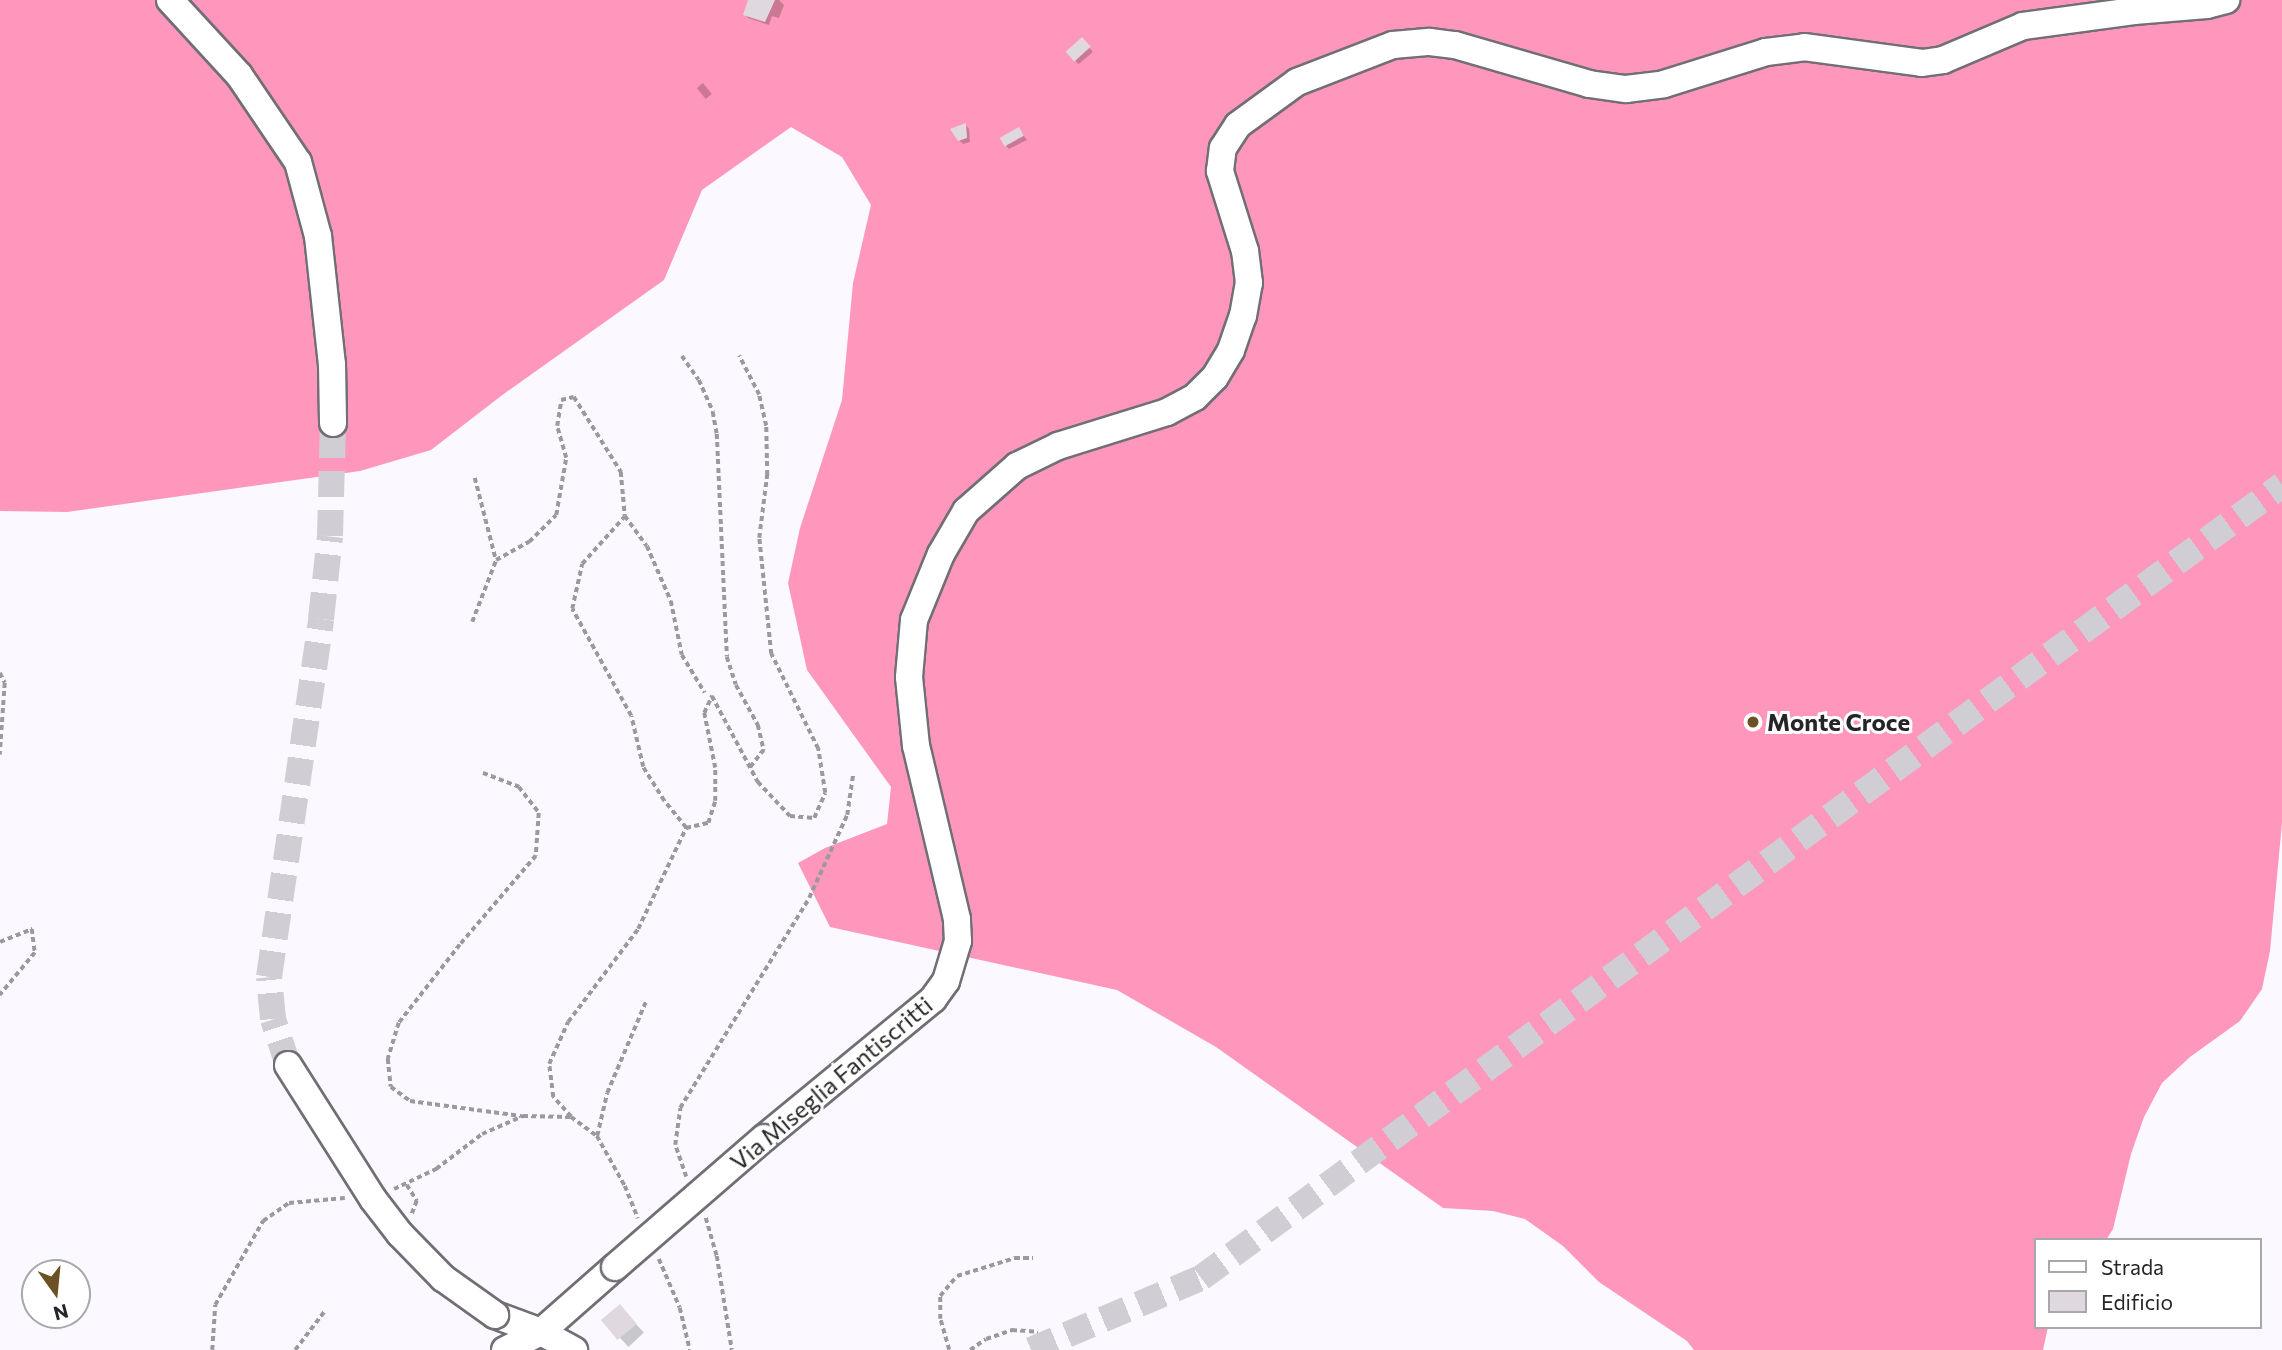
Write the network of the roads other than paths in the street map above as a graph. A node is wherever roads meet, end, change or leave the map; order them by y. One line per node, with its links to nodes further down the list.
1 (170, 0): 3 (street)
2 (2225, 0): 5 (street, Via Miseglia Fantiscritti, bridge)
3 (333, 423)
4 (288, 1065): 5 (street, bridge)
5 (541, 1332): 6 (street, Via Miseglia Fantiscritti); 7 (street)
6 (505, 1350)
7 (574, 1350)

